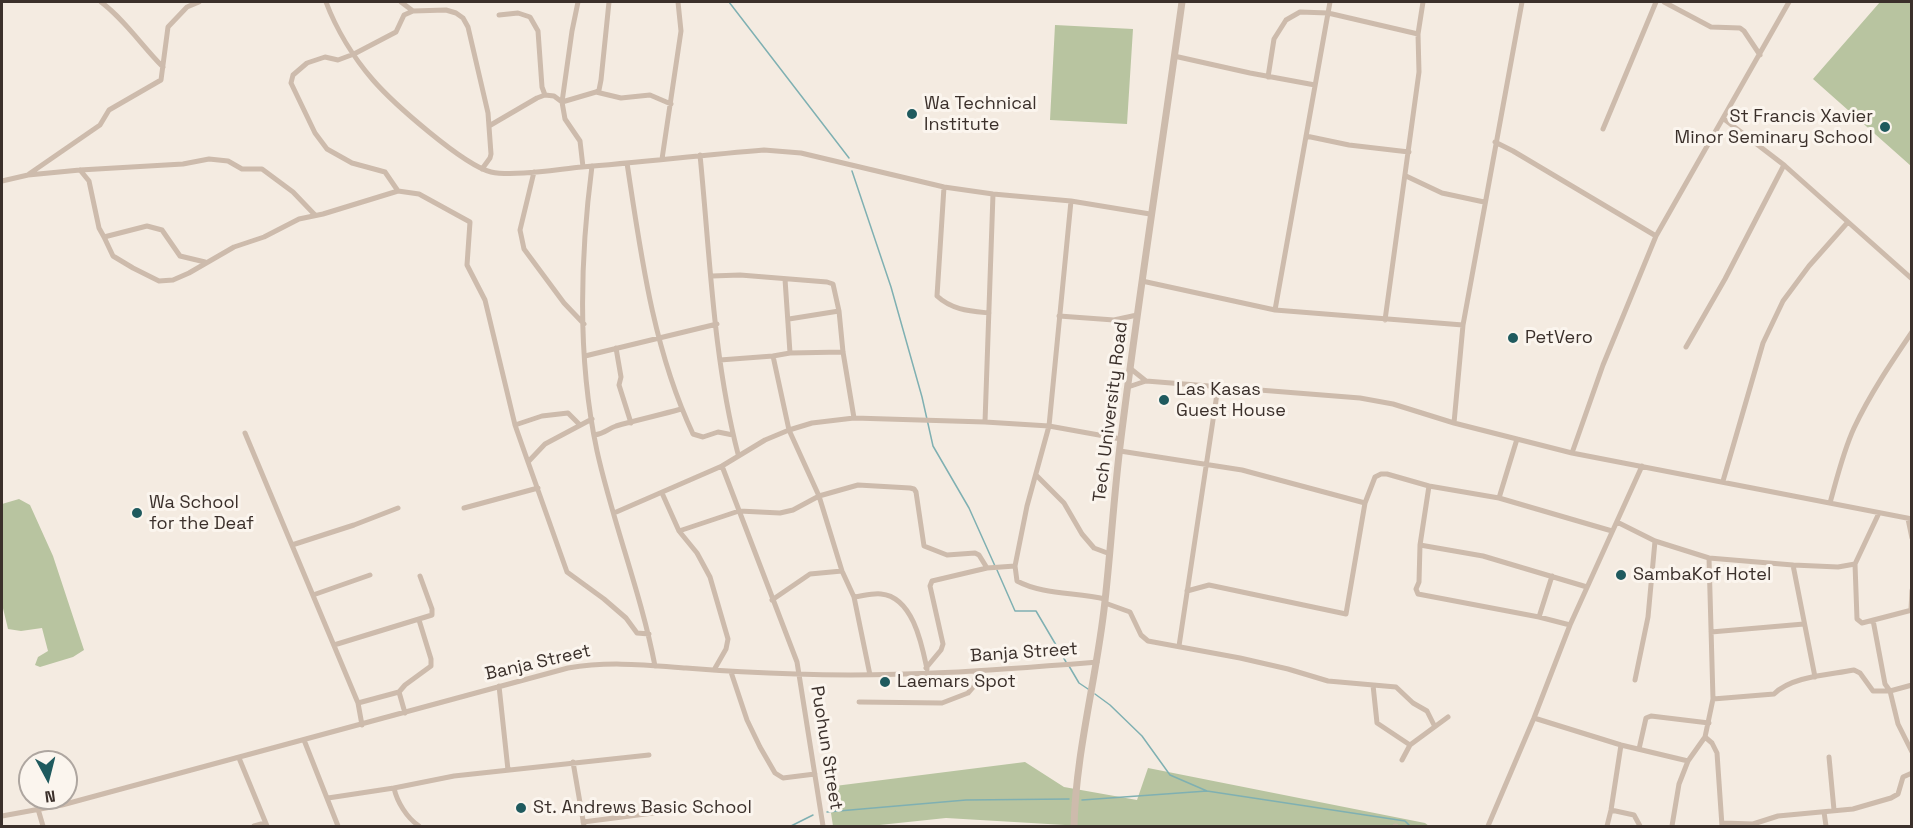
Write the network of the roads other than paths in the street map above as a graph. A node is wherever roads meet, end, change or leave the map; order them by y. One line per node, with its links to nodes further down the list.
1 (101, 2): 22 (street)
2 (199, 2): 22 (street)
3 (326, 2): 19 (street)
4 (401, 2): 15 (street)
5 (578, 2): 27 (street)
6 (609, 2): 25 (street)
7 (678, 2): 28 (street)
8 (1182, 2): 21 (street, Tech University Road)
9 (1330, 2): 16 (street)
10 (1423, 2): 18 (street)
11 (1522, 2): 33 (street)
12 (1656, 2): 31 (street)
13 (1664, 2): 20 (street)
14 (1789, 2): 20 (street)
15 (413, 11): 19 (street); 30 (street)
16 (1328, 13): 18 (street); 23 (street); 24 (street)
17 (499, 15): 26 (street)
18 (1418, 34): 34 (street)
19 (354, 54): 41 (street); 48 (street)
20 (1760, 55): 29 (street)
21 (1174, 56): 23 (street); 52 (street, Tech University Road)
22 (164, 67): 44 (street)
23 (1268, 77): 24 (street)
24 (1315, 85): 32 (street)
25 (596, 92): 27 (street); 28 (street)
26 (545, 95): 27 (street); 30 (street)
27 (562, 102): 40 (street)
28 (671, 104): 36 (street)
29 (1724, 118): 38 (street); 55 (street)
30 (489, 126): 41 (street)
31 (1603, 129)
32 (1306, 136): 34 (street); 62 (street)
33 (1495, 142): 51 (street); 55 (street)
34 (1409, 152): 45 (street)
35 (700, 155): 36 (street); 47 (street); 58 (street)
36 (662, 159): 37 (street)
37 (627, 163): 39 (street); 73 (street)
38 (1784, 165): 54 (street); 74 (street)
39 (592, 166): 40 (street); 69 (street)
40 (582, 167): 43 (street)
41 (482, 169): 43 (street)
42 (80, 170): 44 (street); 53 (street); 56 (street)
43 (534, 172): 69 (street)
44 (28, 175): 46 (street)
45 (1406, 176): 51 (street); 68 (street)
46 (2, 181)
47 (944, 187): 49 (street); 64 (street)
48 (398, 191): 53 (street); 92 (street)
49 (993, 194): 50 (street); 64 (street)
50 (1071, 201): 52 (street); 66 (street)
51 (1484, 202): 71 (street)
52 (1150, 214): 61 (street, Tech University Road)
53 (315, 215): 57 (street)
54 (1848, 222): 60 (street); 108 (street)
55 (1656, 236): 101 (street)
56 (104, 237): 57 (street); 57 (street)
57 (206, 262)
58 (712, 276): 59 (street); 70 (street)
59 (785, 279): 63 (street); 67 (street)
60 (1911, 279)
61 (1142, 280): 62 (street); 65 (street, Tech University Road)
62 (1275, 310): 68 (street)
63 (839, 311): 67 (street); 76 (street)
64 (989, 313): 88 (street)
65 (1137, 315): 66 (street); 81 (street, Tech University Road)
66 (1059, 316): 93 (street)
67 (789, 319): 77 (street)
68 (1385, 320): 71 (street)
69 (584, 324): 78 (street)
70 (717, 324): 73 (street); 80 (street)
71 (1463, 325): 90 (street)
72 (1911, 332): 115 (street)
73 (659, 337): 75 (street); 85 (street)
74 (1686, 347)
75 (615, 348): 78 (street); 89 (street)
76 (843, 352): 77 (street); 86 (street)
77 (790, 353): 79 (street)
78 (585, 356): 87 (street)
79 (773, 356): 80 (street); 94 (street)
80 (720, 360): 97 (street)
81 (1131, 369): 82 (street); 83 (street, Tech University Road)
82 (1146, 381): 83 (street); 84 (street)
83 (1128, 387): 98 (street, Tech University Road)
84 (1218, 387): 90 (street); 104 (street)
85 (681, 409): 89 (street); 97 (street)
86 (854, 418): 88 (street); 94 (street)
87 (592, 419): 91 (street); 96 (street)
88 (985, 422): 93 (street)
89 (632, 423): 96 (street)
90 (1454, 423): 99 (street)
91 (579, 424): 92 (street); 103 (street)
92 (515, 425): 103 (street)
93 (1049, 426): 98 (street); 107 (street)
94 (789, 429): 102 (street); 112 (street)
95 (245, 434): 127 (street)
96 (594, 435): 119 (street)
97 (733, 435): 102 (street)
98 (1121, 439): 100 (street, Tech University Road)
99 (1517, 439): 101 (street); 113 (street)
100 (1120, 451): 104 (street); 129 (street, Tech University Road)
101 (1572, 453): 106 (street)
102 (738, 454): 105 (street)
103 (528, 462): 110 (street)
104 (1206, 463): 114 (street); 141 (street)
105 (722, 466): 111 (street); 118 (street, Puohun Street)
106 (1642, 466): 108 (street); 122 (street)
107 (1036, 475): 129 (street); 133 (street)
108 (1723, 481): 115 (street)
109 (1429, 486): 113 (street); 114 (street); 128 (street)
110 (538, 488): 117 (street); 153 (street)
111 (662, 493): 119 (street); 123 (street)
112 (819, 496): 118 (street); 134 (street); 135 (street)
113 (1499, 498): 124 (street)
114 (1365, 503): 141 (street)
115 (1830, 503): 120 (street)
116 (398, 508): 127 (street)
117 (464, 508)
118 (739, 511): 123 (street); 144 (street, Puohun Street)
119 (614, 513): 153 (street)
120 (1879, 513): 121 (street); 131 (street)
121 (1910, 519): 125 (street)
122 (1617, 522): 124 (street); 126 (street)
123 (679, 531): 158 (street)
124 (1612, 531): 139 (street)
125 (1911, 538)
126 (1655, 541): 130 (street); 165 (street)
127 (292, 545): 142 (street)
128 (1420, 545): 138 (street); 147 (street)
129 (1110, 554): 145 (street, Tech University Road)
130 (1709, 558): 132 (street); 152 (street)
131 (1855, 564): 132 (street); 149 (street)
132 (1793, 565): 150 (street)
133 (1015, 566): 134 (street); 145 (street)
134 (987, 568): 159 (street)
135 (842, 571): 143 (street); 144 (street)
136 (370, 575): 142 (street)
137 (420, 576): 148 (street)
138 (1552, 576): 139 (street); 147 (street)
139 (1587, 587): 151 (street)
140 (1911, 590): 146 (street)
141 (1187, 591): 155 (street)
142 (313, 595): 154 (street)
143 (854, 597): 159 (street); 163 (street)
144 (772, 600): 162 (street, Puohun Street)
145 (1105, 601): 155 (street); 156 (street, Tech University Road)
146 (1911, 610): 149 (street)
147 (1539, 617): 151 (street)
148 (419, 620): 154 (street); 170 (street)
149 (1872, 620): 169 (street)
150 (1804, 624): 152 (street); 164 (street)
151 (1570, 625): 176 (street)
152 (1711, 632): 171 (street)
153 (649, 634): 157 (street)
154 (334, 645): 173 (street)
155 (1179, 646): 166 (street)
156 (1096, 662): 161 (street, Banja Street); 213 (street, Tech University Road)
157 (655, 666): 158 (street, Banja Street); 168 (street, Banja Street)
158 (714, 670): 160 (street, Banja Street)
159 (927, 671): 161 (street, Banja Street); 163 (street, Banja Street)
160 (731, 672): 162 (street, Banja Street); 194 (street)
161 (976, 672): 172 (street)
162 (798, 675): 163 (street, Banja Street); 194 (street, Puohun Street)
163 (870, 675)
164 (1815, 677): 169 (street); 171 (street)
165 (1635, 680)
166 (1373, 685): 179 (street); 182 (street)
167 (1911, 685): 169 (street)
168 (499, 686): 174 (street, Banja Street); 192 (street)
169 (1890, 691): 185 (street)
170 (399, 693): 173 (street); 174 (street)
171 (1713, 699): 177 (street)
172 (859, 702)
173 (358, 703): 178 (street)
174 (405, 712): 178 (street, Banja Street)
175 (1448, 717): 179 (street)
176 (1534, 718): 183 (street); 214 (street)
177 (1709, 723): 180 (street); 184 (street)
178 (362, 725): 181 (street, Banja Street)
179 (1434, 725): 182 (street)
180 (1705, 737): 190 (street); 207 (street)
181 (304, 741): 188 (street, Banja Street); 196 (street)
182 (1410, 745): 189 (street)
183 (1621, 745): 184 (street); 200 (street)
184 (1639, 749): 190 (street)
185 (1911, 752)
186 (649, 754): 191 (street)
187 (1829, 757): 201 (street)
188 (239, 758): 197 (street, Banja Street); 206 (street)
189 (1402, 760)
190 (1688, 761): 217 (street)
191 (573, 762): 192 (street); 205 (street)
192 (508, 770): 195 (street)
193 (1911, 773): 201 (street)
194 (815, 774): 212 (street, Puohun Street)
195 (394, 788): 196 (street); 211 (street)
196 (328, 798): 210 (street)
197 (78, 801)
198 (33, 810): 204 (street, Banja Street)
199 (38, 810): 208 (street)
200 (1611, 810): 215 (street); 216 (street)
201 (1834, 810): 203 (street)
202 (661, 812): 205 (street)
203 (1824, 812): 207 (street); 218 (street)
204 (2, 816)
205 (583, 824)
206 (266, 825): 209 (street)
207 (1722, 825)
208 (43, 826)
209 (254, 826)
210 (338, 826)
211 (419, 826)
212 (823, 826)
213 (1074, 826)
214 (1488, 826)
215 (1607, 826)
216 (1640, 826)
217 (1672, 826)
218 (1826, 826)

